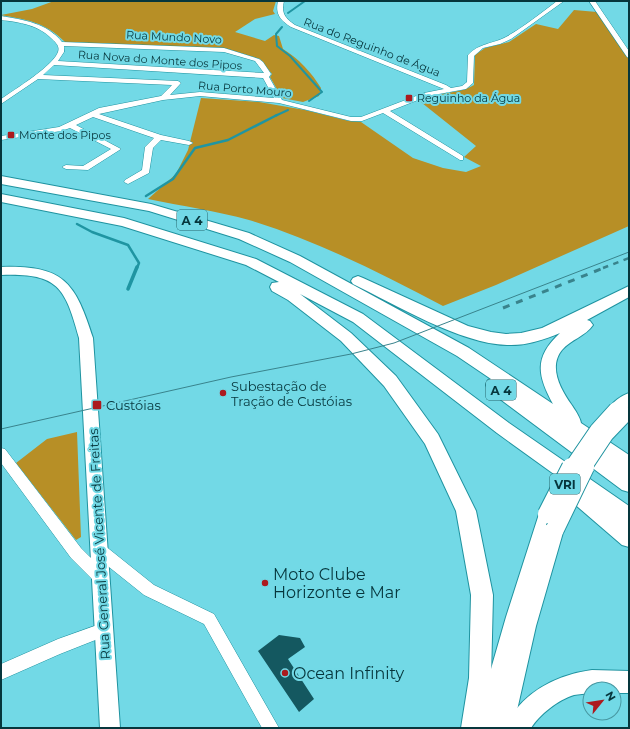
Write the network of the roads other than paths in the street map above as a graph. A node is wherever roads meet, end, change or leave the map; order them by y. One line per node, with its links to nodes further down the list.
1 (281, 1): 11 (street, Rua do Reguinho de Água)
2 (561, 1): 11 (street, Rua Porto Mouro)
3 (592, 1): 6 (street)
4 (1, 18): 5 (street)
5 (61, 44): 8 (street); 10 (street, Rua Mundo Novo)
6 (626, 45): 7 (street)
7 (629, 56)
8 (54, 63): 9 (street); 10 (street, Rua Nova do Monte dos Pipos)
9 (35, 76): 12 (street); 14 (street)
10 (265, 76): 13 (street, Rua Mundo Novo)
11 (450, 90): 15 (street, Rua Porto Mouro)
12 (163, 98): 13 (street, Rua Porto Mouro); 16 (street, Rua Porto Mouro)
13 (279, 101): 15 (street, Rua Porto Mouro)
14 (1, 102)
15 (385, 111): 21 (street)
16 (92, 114): 17 (street, Rua Porto Mouro); 18 (street)
17 (71, 125): 19 (street, Rua Porto Mouro); 22 (street)
18 (159, 137): 20 (street); 24 (street)
19 (1, 138)
20 (189, 143)
21 (460, 158)
22 (66, 167)
23 (1, 180): 26 (highway, A 4)
24 (128, 182)
25 (1, 198): 27 (highway, A 4)
26 (244, 236): 29 (highway); 30 (highway, A 4)
27 (213, 251): 34 (highway, A 4); 49 (highway)
28 (1, 271): 42 (main road, Rua General José Vicente de Freitas)
29 (629, 291)
30 (370, 299): 35 (highway); 38 (highway, A 4)
31 (629, 302): 35 (highway)
32 (629, 398): 33 (main road)
33 (624, 412): 40 (main road, bridge)
34 (503, 428): 39 (highway, A 4); 41 (highway, VRI)
35 (577, 429): 37 (highway)
36 (1, 453): 43 (street)
37 (629, 465)
38 (629, 484)
39 (629, 517)
40 (551, 521): 50 (main road); 51 (main road)
41 (629, 538)
42 (99, 550): 43 (main road, Rua General José Vicente de Freitas); 48 (street)
43 (100, 577): 44 (main road, Rua General José Vicente de Freitas)
44 (103, 630): 45 (street); 47 (main road, Rua General José Vicente de Freitas)
45 (1, 672)
46 (629, 682): 52 (highway)
47 (110, 728)
48 (271, 728)
49 (473, 728)
50 (484, 728)
51 (503, 728)
52 (518, 728)

